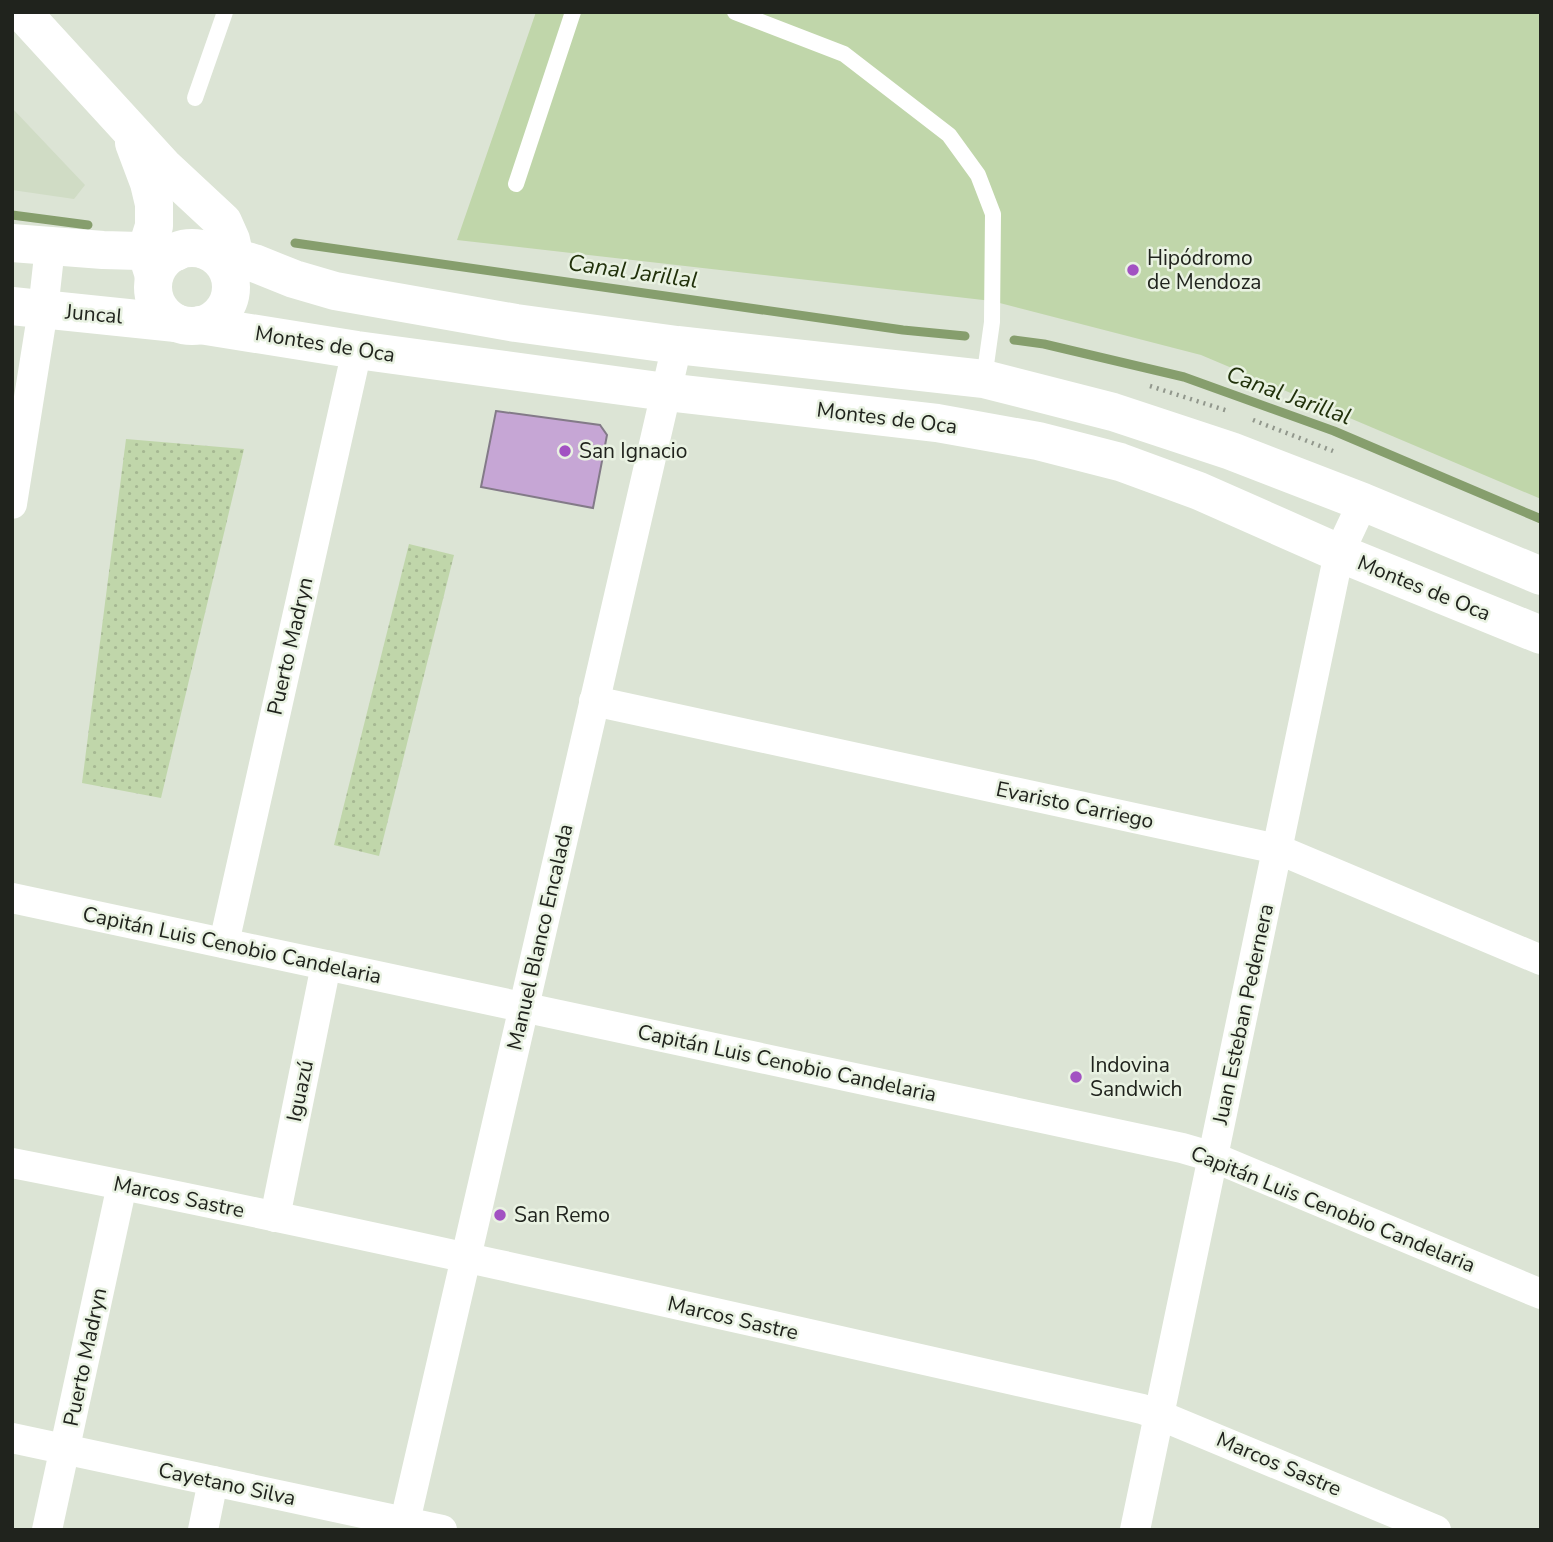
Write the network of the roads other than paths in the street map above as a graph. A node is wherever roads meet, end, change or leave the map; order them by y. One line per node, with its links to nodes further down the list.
1 (22, 12): 6 (main road)
2 (225, 12): 5 (lane)
3 (573, 12): 7 (lane)
4 (735, 12): 15 (lane)
5 (195, 98)
6 (130, 131): 10 (main road); 10 (main road)
7 (516, 184)
8 (12, 243): 9 (main road)
9 (50, 247): 10 (main road); 11 (street)
10 (191, 261): 12 (main road); 12 (main road); 13 (main road)
11 (28, 308): 12 (main road, Juncal); 18 (street)
12 (188, 324): 14 (main road, Montes de Oca)
13 (677, 345): 15 (main road); 16 (street, Manuel Blanco Encalada)
14 (357, 350): 16 (main road, Montes de Oca); 25 (street, Puerto Madryn)
15 (984, 379): 17 (main road)
16 (666, 391): 19 (main road, Montes de Oca); 22 (street, Manuel Blanco Encalada)
17 (1363, 502): 19 (street, Juan Esteban Pedernera); 20 (main road)
18 (12, 505)
19 (1339, 553): 21 (main road, Montes de Oca); 23 (street, Juan Esteban Pedernera)
20 (1541, 576)
21 (1541, 635)
22 (594, 701): 23 (street, Evaristo Carriego); 28 (street, Manuel Blanco Encalada)
23 (1277, 849): 26 (street, Evaristo Carriego); 29 (street, Juan Esteban Pedernera)
24 (12, 898): 25 (street, Capitán Luis Cenobio Candelaria)
25 (224, 943): 27 (street, Capitán Luis Cenobio Candelaria)
26 (1541, 960)
27 (327, 965): 28 (street, Capitán Luis Cenobio Candelaria); 32 (street, Iguazú)
28 (524, 1007): 29 (street, Capitán Luis Cenobio Candelaria); 33 (street, Manuel Blanco Encalada)
29 (1213, 1157): 34 (street, Capitán Luis Cenobio Candelaria); 35 (street, Juan Esteban Pedernera)
30 (12, 1163): 31 (street, Marcos Sastre)
31 (122, 1185): 32 (street, Marcos Sastre); 37 (street, Puerto Madryn)
32 (275, 1217): 33 (street, Marcos Sastre)
33 (465, 1258): 35 (street, Marcos Sastre); 39 (street, Manuel Blanco Encalada)
34 (1541, 1294)
35 (1159, 1415): 43 (street, Juan Esteban Pedernera); 44 (street, Marcos Sastre)
36 (12, 1438): 37 (street, Cayetano Silva)
37 (65, 1450): 38 (street, Cayetano Silva); 40 (street, Puerto Madryn)
38 (213, 1481): 39 (street, Cayetano Silva); 41 (street)
39 (403, 1526): 42 (street, Cayetano Silva)
40 (47, 1530)
41 (203, 1530)
42 (442, 1530)
43 (1135, 1530)
44 (1436, 1530)

